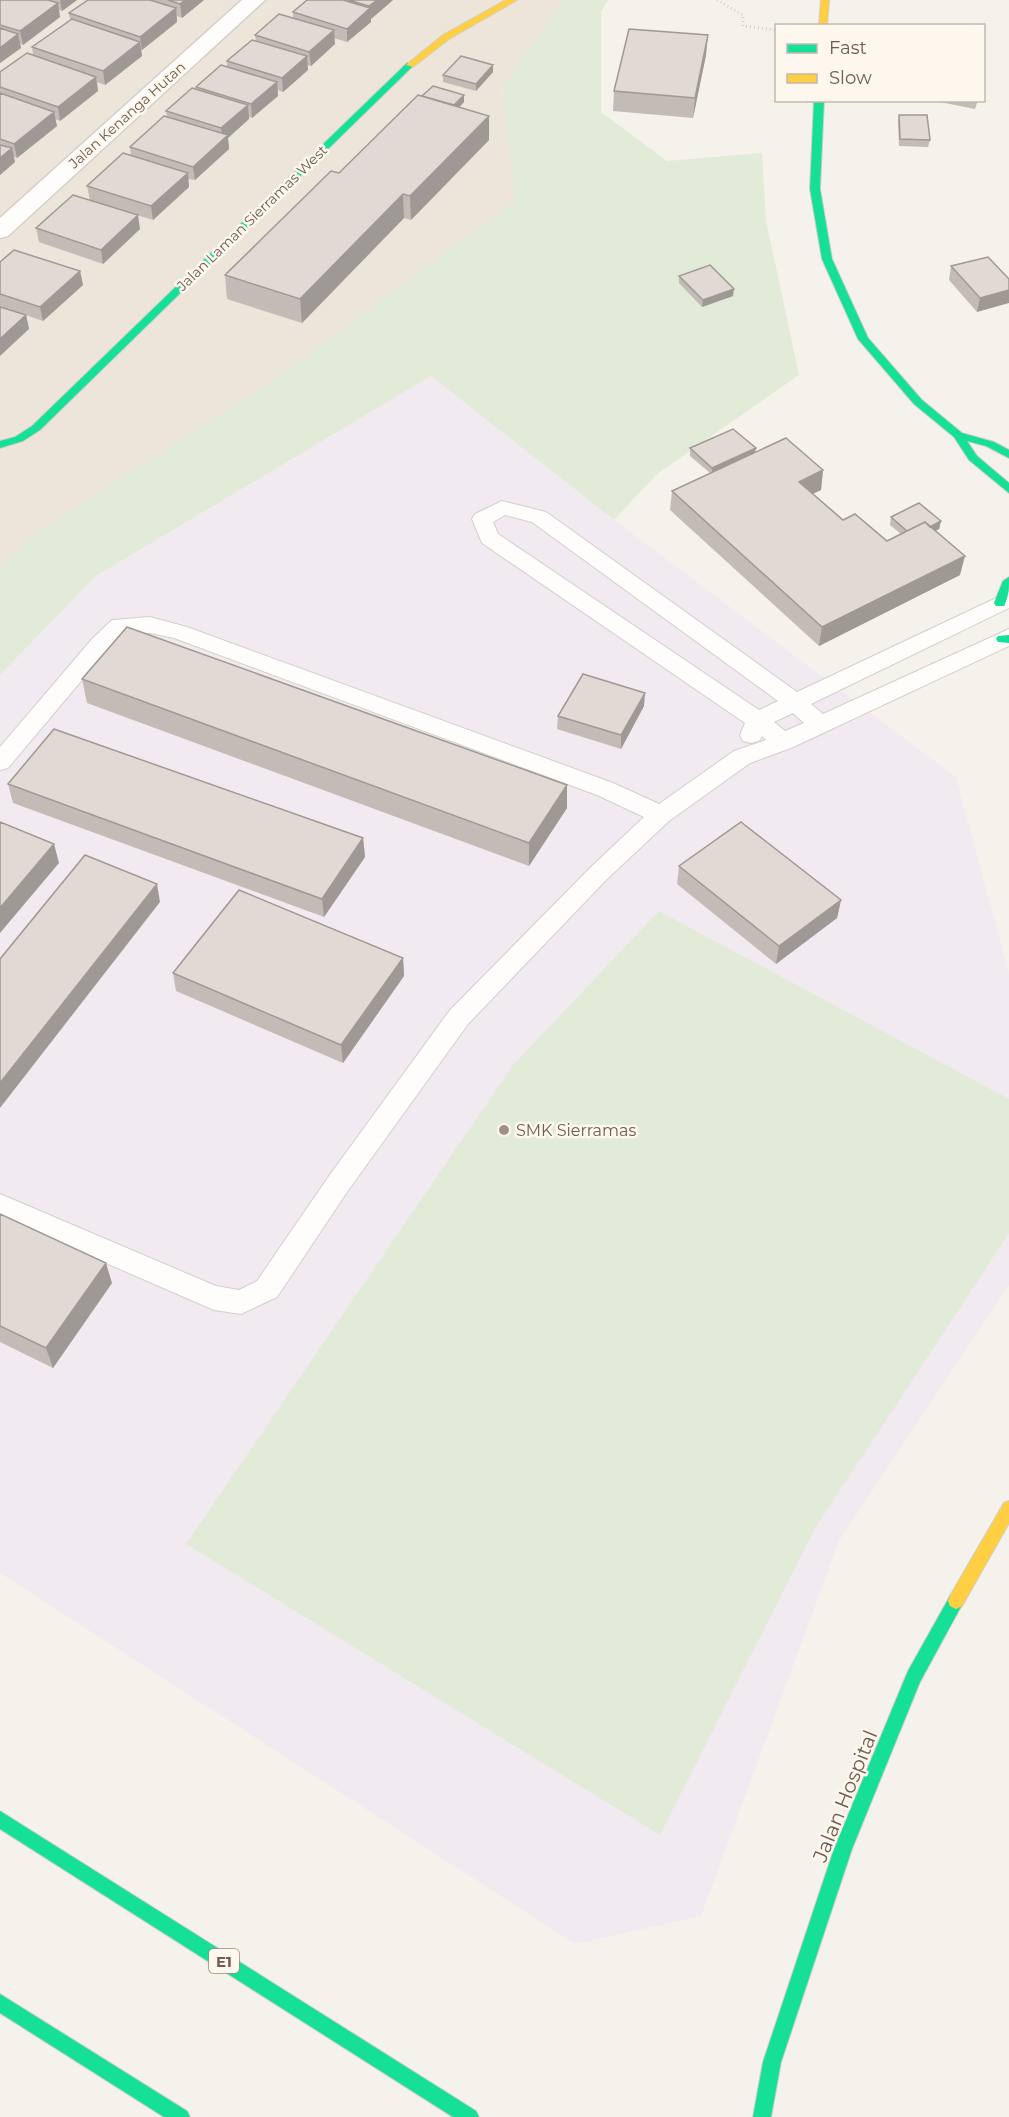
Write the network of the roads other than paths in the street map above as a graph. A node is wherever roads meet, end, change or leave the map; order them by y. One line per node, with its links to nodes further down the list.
1 (254, 0): 6 (street, Jalan Kenanga Hutan)
2 (513, 0): 8 (main road, Jalan Laman Sierramas West)
3 (825, 0): 4 (main road)
4 (824, 24)
5 (819, 102): 7 (main road)
6 (0, 231)
7 (958, 435): 9 (main road); 10 (main road)
8 (0, 445)
9 (1009, 455)
10 (1009, 489)
11 (1009, 581): 12 (main road)
12 (1004, 601): 14 (lane)
13 (1007, 638): 16 (lane)
14 (794, 701): 15 (lane); 15 (lane); 16 (lane)
15 (758, 720): 17 (lane); 18 (lane)
16 (820, 724): 17 (lane)
17 (783, 742): 18 (lane)
18 (742, 757): 20 (lane)
19 (0, 762): 20 (lane)
20 (661, 815): 21 (lane)
21 (0, 1204)
22 (1009, 1508): 27 (main road, Jalan Hospital)
23 (0, 1819): 26 (main road, E1)
24 (0, 2003): 25 (main road)
25 (181, 2117)
26 (470, 2117)
27 (762, 2117)

